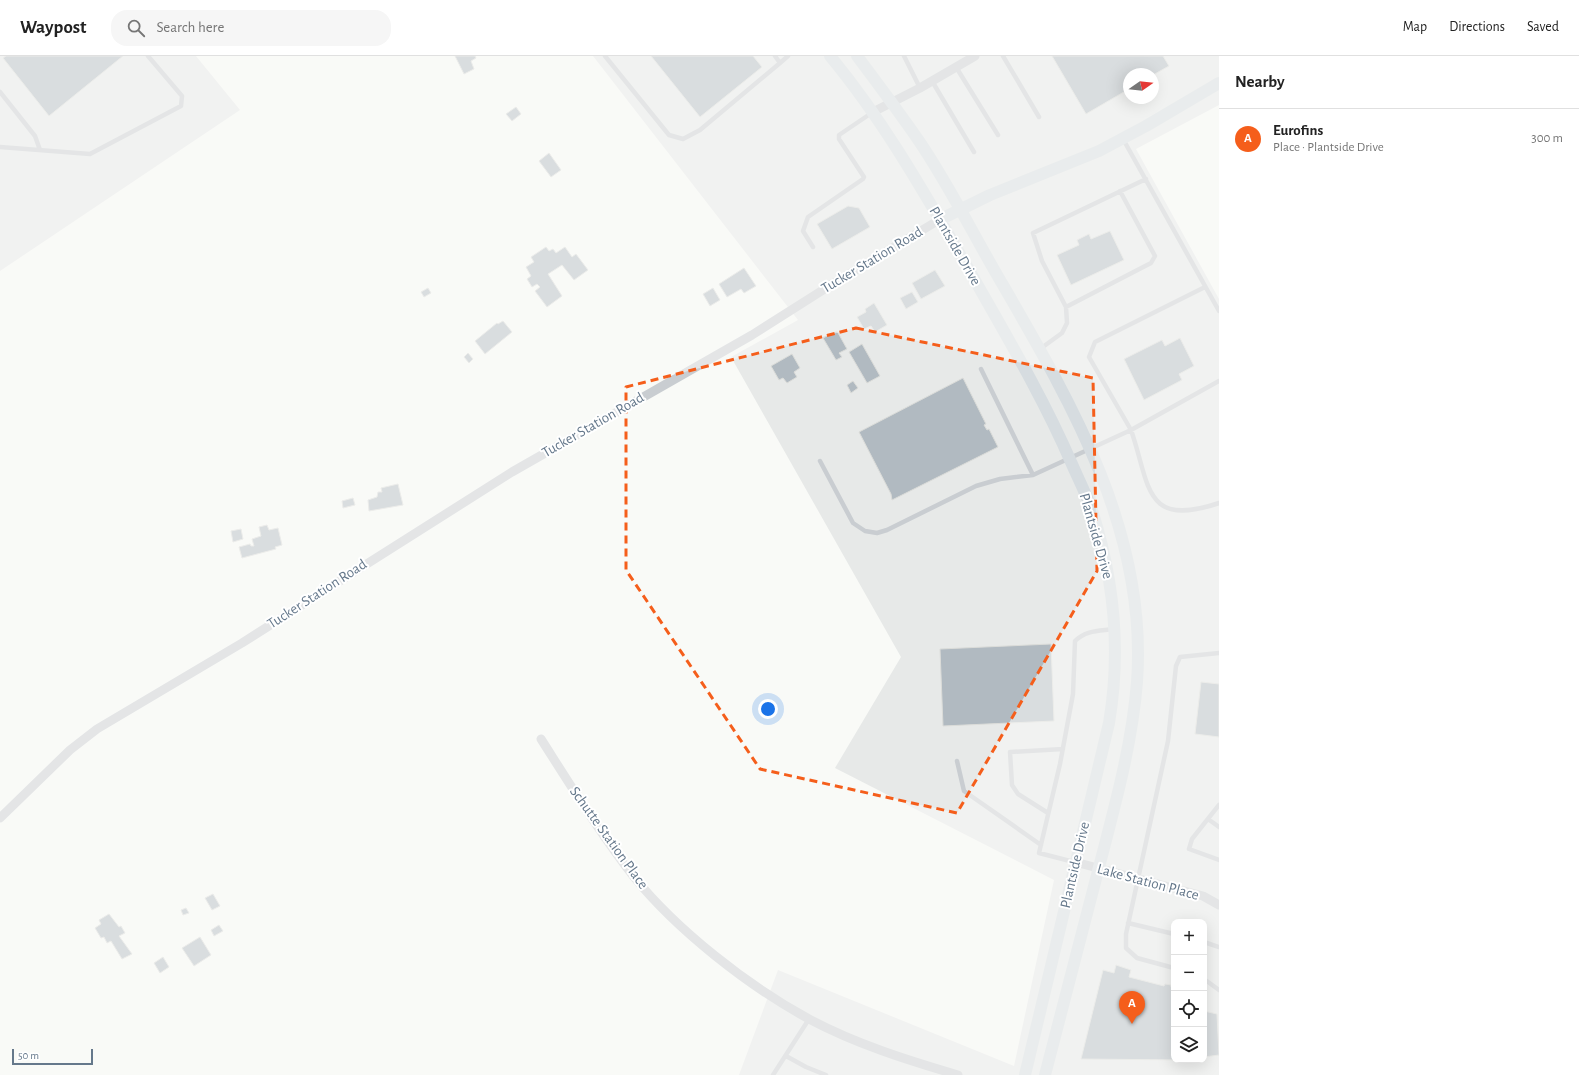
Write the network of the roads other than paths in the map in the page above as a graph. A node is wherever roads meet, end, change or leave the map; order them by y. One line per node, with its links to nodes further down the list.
1 (148, 56): 22 (lane)
2 (605, 56): 10 (lane)
3 (775, 56): 10 (lane)
4 (788, 56): 10 (lane)
5 (830, 56): 17 (street, Plantside Drive)
6 (857, 56): 16 (street, Plantside Drive)
7 (904, 56): 14 (lane)
8 (975, 56): 11 (street)
9 (1003, 56): 18 (lane)
10 (780, 63)
11 (956, 67): 12 (street); 19 (lane)
12 (932, 81): 14 (street); 23 (lane)
13 (1219, 83): 20 (street, Tucker Station Road)
14 (920, 88): 16 (street)
15 (0, 92): 22 (lane)
16 (892, 103): 17 (street); 26 (street, Plantside Drive)
17 (872, 112): 27 (street, Plantside Drive); 28 (lane)
18 (1039, 117)
19 (998, 135)
20 (1123, 139): 24 (lane); 26 (street, Tucker Station Road)
21 (1, 146): 22 (lane)
22 (40, 150)
23 (974, 152)
24 (1146, 179): 25 (lane); 29 (lane)
25 (1120, 191): 30 (lane); 30 (lane)
26 (960, 209): 27 (street, Tucker Station Road); 32 (street, Plantside Drive)
27 (939, 220): 37 (street, Plantside Drive); 48 (street, Tucker Station Road)
28 (813, 247)
29 (1205, 287): 31 (lane); 35 (lane)
30 (1066, 307): 32 (lane)
31 (1219, 311)
32 (1040, 349): 36 (street, Plantside Drive)
33 (981, 369): 39 (lane)
34 (1219, 381): 35 (lane)
35 (1131, 430): 36 (lane); 40 (lane)
36 (1090, 449): 37 (lane); 54 (street, Plantside Drive)
37 (1070, 458): 39 (lane); 41 (street, Plantside Drive)
38 (820, 461): 39 (lane)
39 (1033, 475)
40 (1219, 503)
41 (1115, 629): 44 (lane); 53 (street, Plantside Drive)
42 (1219, 653): 55 (lane)
43 (541, 739): 64 (street, Schutte Station Place)
44 (1063, 749): 47 (lane); 47 (lane)
45 (957, 761): 51 (lane)
46 (1219, 805): 49 (lane)
47 (1048, 813): 51 (lane)
48 (0, 818)
49 (1208, 819): 50 (lane); 52 (lane)
50 (1219, 827)
51 (1041, 845): 53 (lane)
52 (1219, 860)
53 (1075, 862): 54 (street, Lake Station Place); 69 (street, Plantside Drive)
54 (1099, 868): 55 (street, Lake Station Place); 70 (street, Plantside Drive)
55 (1137, 879): 56 (street, Lake Station Place); 57 (lane)
56 (1219, 904)
57 (1128, 923): 58 (lane); 61 (lane)
58 (1171, 933)
59 (1207, 943): 60 (lane)
60 (1219, 947)
61 (1171, 967)
62 (1207, 981): 63 (lane)
63 (1219, 990)
64 (809, 1019): 65 (lane); 68 (street, Schutte Station Place)
65 (786, 1056): 66 (lane); 67 (lane)
66 (774, 1075)
67 (826, 1075)
68 (958, 1075)
69 (1026, 1075)
70 (1045, 1075)

